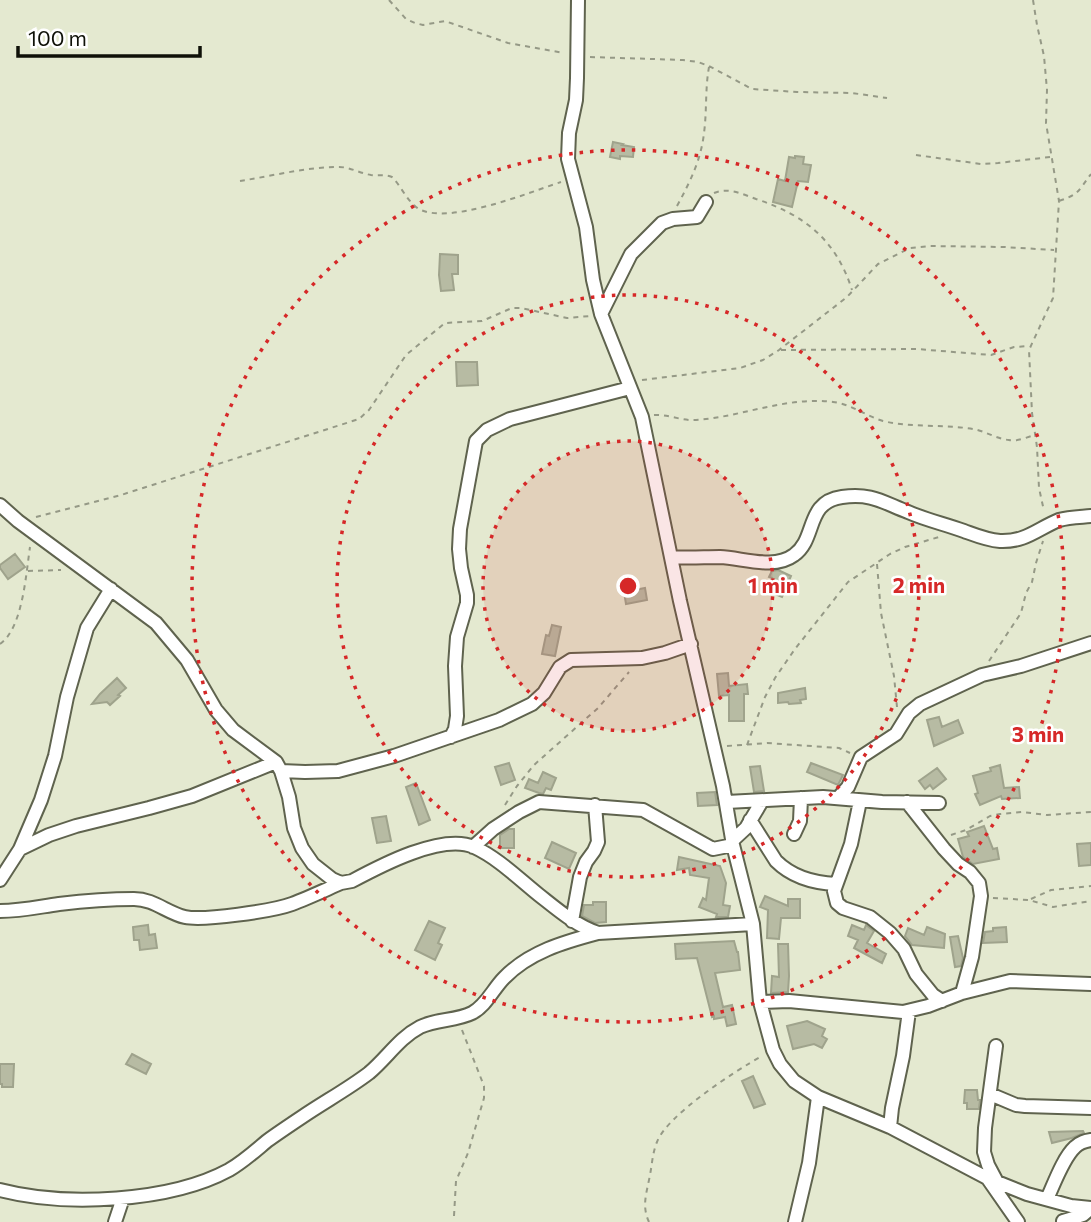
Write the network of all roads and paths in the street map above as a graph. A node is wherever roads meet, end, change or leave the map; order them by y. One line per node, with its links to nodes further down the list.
1 (389, 0): 4 (path)
2 (578, 0): 4 (street)
3 (1034, 0): 8 (path)
4 (578, 56): 5 (path); 10 (street)
5 (709, 66): 6 (path); 14 (path)
6 (887, 98)
7 (916, 155): 8 (path)
8 (1051, 156): 12 (path)
9 (1091, 174): 12 (path)
10 (572, 178): 11 (path); 17 (street)
11 (240, 181)
12 (1059, 201): 15 (path)
13 (706, 202): 14 (street); 16 (path)
14 (669, 220): 17 (street)
15 (1055, 250): 16 (path); 18 (path)
16 (852, 291): 19 (path)
17 (601, 314): 20 (street); 25 (path)
18 (1030, 346): 19 (path); 22 (path)
19 (779, 350): 20 (path)
20 (628, 385): 21 (street); 40 (street)
21 (642, 417): 22 (path); 29 (street)
22 (1036, 435): 26 (path)
23 (0, 505): 25 (street)
24 (1091, 516): 26 (street)
25 (18, 521): 27 (street)
26 (1046, 526): 28 (street); 38 (path)
27 (33, 532): 31 (path); 32 (street)
28 (967, 532): 29 (street); 30 (path)
29 (672, 557): 36 (street)
30 (877, 563): 39 (path); 41 (path)
31 (27, 571): 32 (path); 35 (path)
32 (84, 571): 33 (street)
33 (111, 589): 44 (street); 60 (street)
34 (1091, 643): 38 (street)
35 (0, 644)
36 (691, 644): 37 (street); 42 (street)
37 (642, 658): 40 (street); 52 (path)
38 (982, 675): 39 (street)
39 (900, 730): 43 (street)
40 (451, 737): 44 (street)
41 (747, 745): 42 (path); 43 (path)
42 (715, 747): 49 (street)
43 (860, 757): 46 (street)
44 (278, 766): 60 (street); 62 (street)
45 (801, 798): 46 (street); 48 (street); 56 (street)
46 (838, 798): 47 (street)
47 (860, 800): 50 (street); 63 (street)
48 (762, 801): 49 (street); 55 (street)
49 (727, 802): 58 (street)
50 (907, 802): 51 (street); 57 (street)
51 (939, 803)
52 (505, 805)
53 (595, 805): 58 (street); 59 (street); 69 (street)
54 (1091, 812): 57 (path)
55 (750, 820): 58 (street); 63 (street)
56 (794, 834)
57 (936, 839): 65 (street)
58 (733, 843): 70 (street)
59 (473, 847): 62 (street); 69 (street)
60 (20, 849): 61 (street)
61 (0, 880)
62 (341, 883): 68 (street)
63 (836, 884): 74 (street)
64 (1091, 886): 66 (path)
65 (981, 896): 66 (path); 73 (street)
66 (1029, 900): 67 (path)
67 (1091, 901)
68 (0, 911)
69 (572, 921): 71 (street)
70 (753, 924): 71 (street); 75 (street)
71 (598, 933): 77 (street)
72 (1091, 984): 73 (street)
73 (962, 993): 74 (street)
74 (942, 1001): 76 (street)
75 (760, 1002): 76 (street); 79 (street)
76 (909, 1011): 83 (street)
77 (456, 1018): 87 (street); 91 (path)
78 (996, 1046): 80 (street)
79 (773, 1050): 81 (street); 93 (path)
80 (990, 1094): 82 (street); 85 (street)
81 (818, 1097): 83 (street); 94 (street)
82 (1091, 1108)
83 (890, 1127): 85 (street)
84 (1091, 1140): 88 (street)
85 (992, 1180): 88 (street); 95 (street)
86 (0, 1190): 87 (street)
87 (123, 1198): 92 (street)
88 (1047, 1199): 89 (street)
89 (1062, 1204): 90 (street); 96 (street)
90 (1091, 1208): 96 (street)
91 (454, 1216)
92 (116, 1222)
93 (649, 1222)
94 (795, 1222)
95 (1017, 1222)
96 (1063, 1222)

